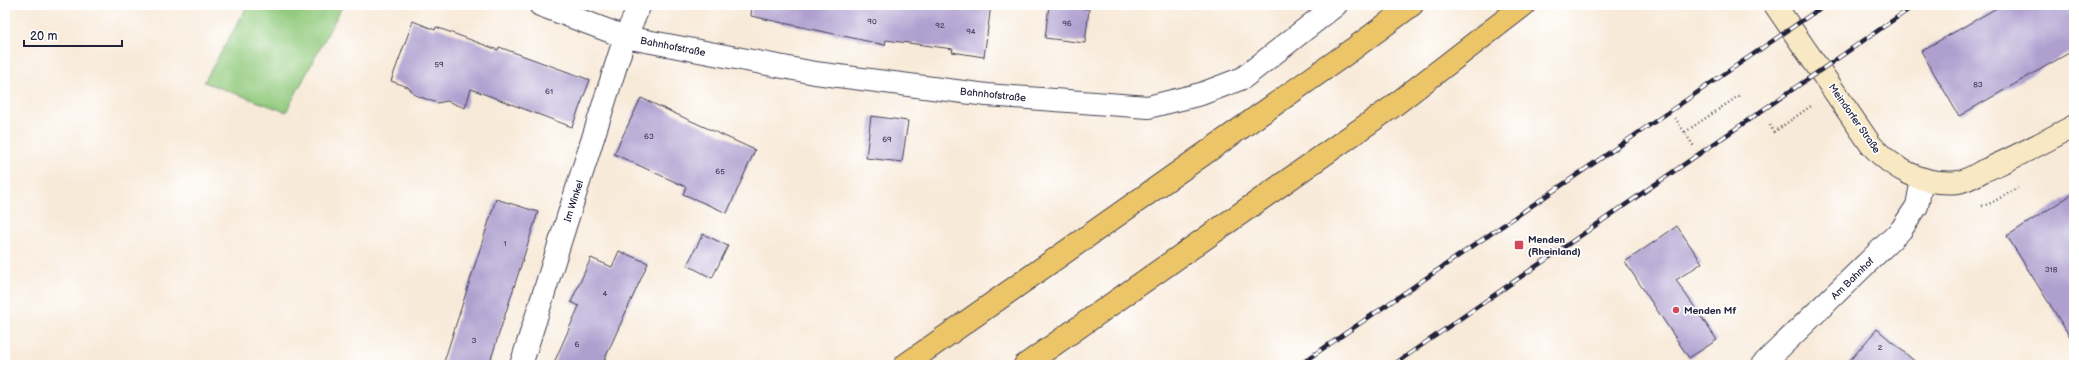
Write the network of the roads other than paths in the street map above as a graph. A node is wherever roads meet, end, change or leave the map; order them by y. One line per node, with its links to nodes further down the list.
1 (540, 5): 7 (street, Bahnhofstraße)
2 (640, 5): 7 (street, Bahnhofstraße)
3 (1336, 5): 7 (street, Bahnhofstraße)
4 (1412, 5): 11 (highway)
5 (1524, 5): 12 (highway)
6 (1775, 5): 9 (main road, Meindorfer Straße)
7 (625, 37): 10 (street, Im Winkel)
8 (2074, 126): 9 (main road, Meindorfer Straße)
9 (1922, 179): 13 (street, Am Bahnhof)
10 (521, 365)
11 (905, 365)
12 (1025, 365)
13 (1762, 365)

